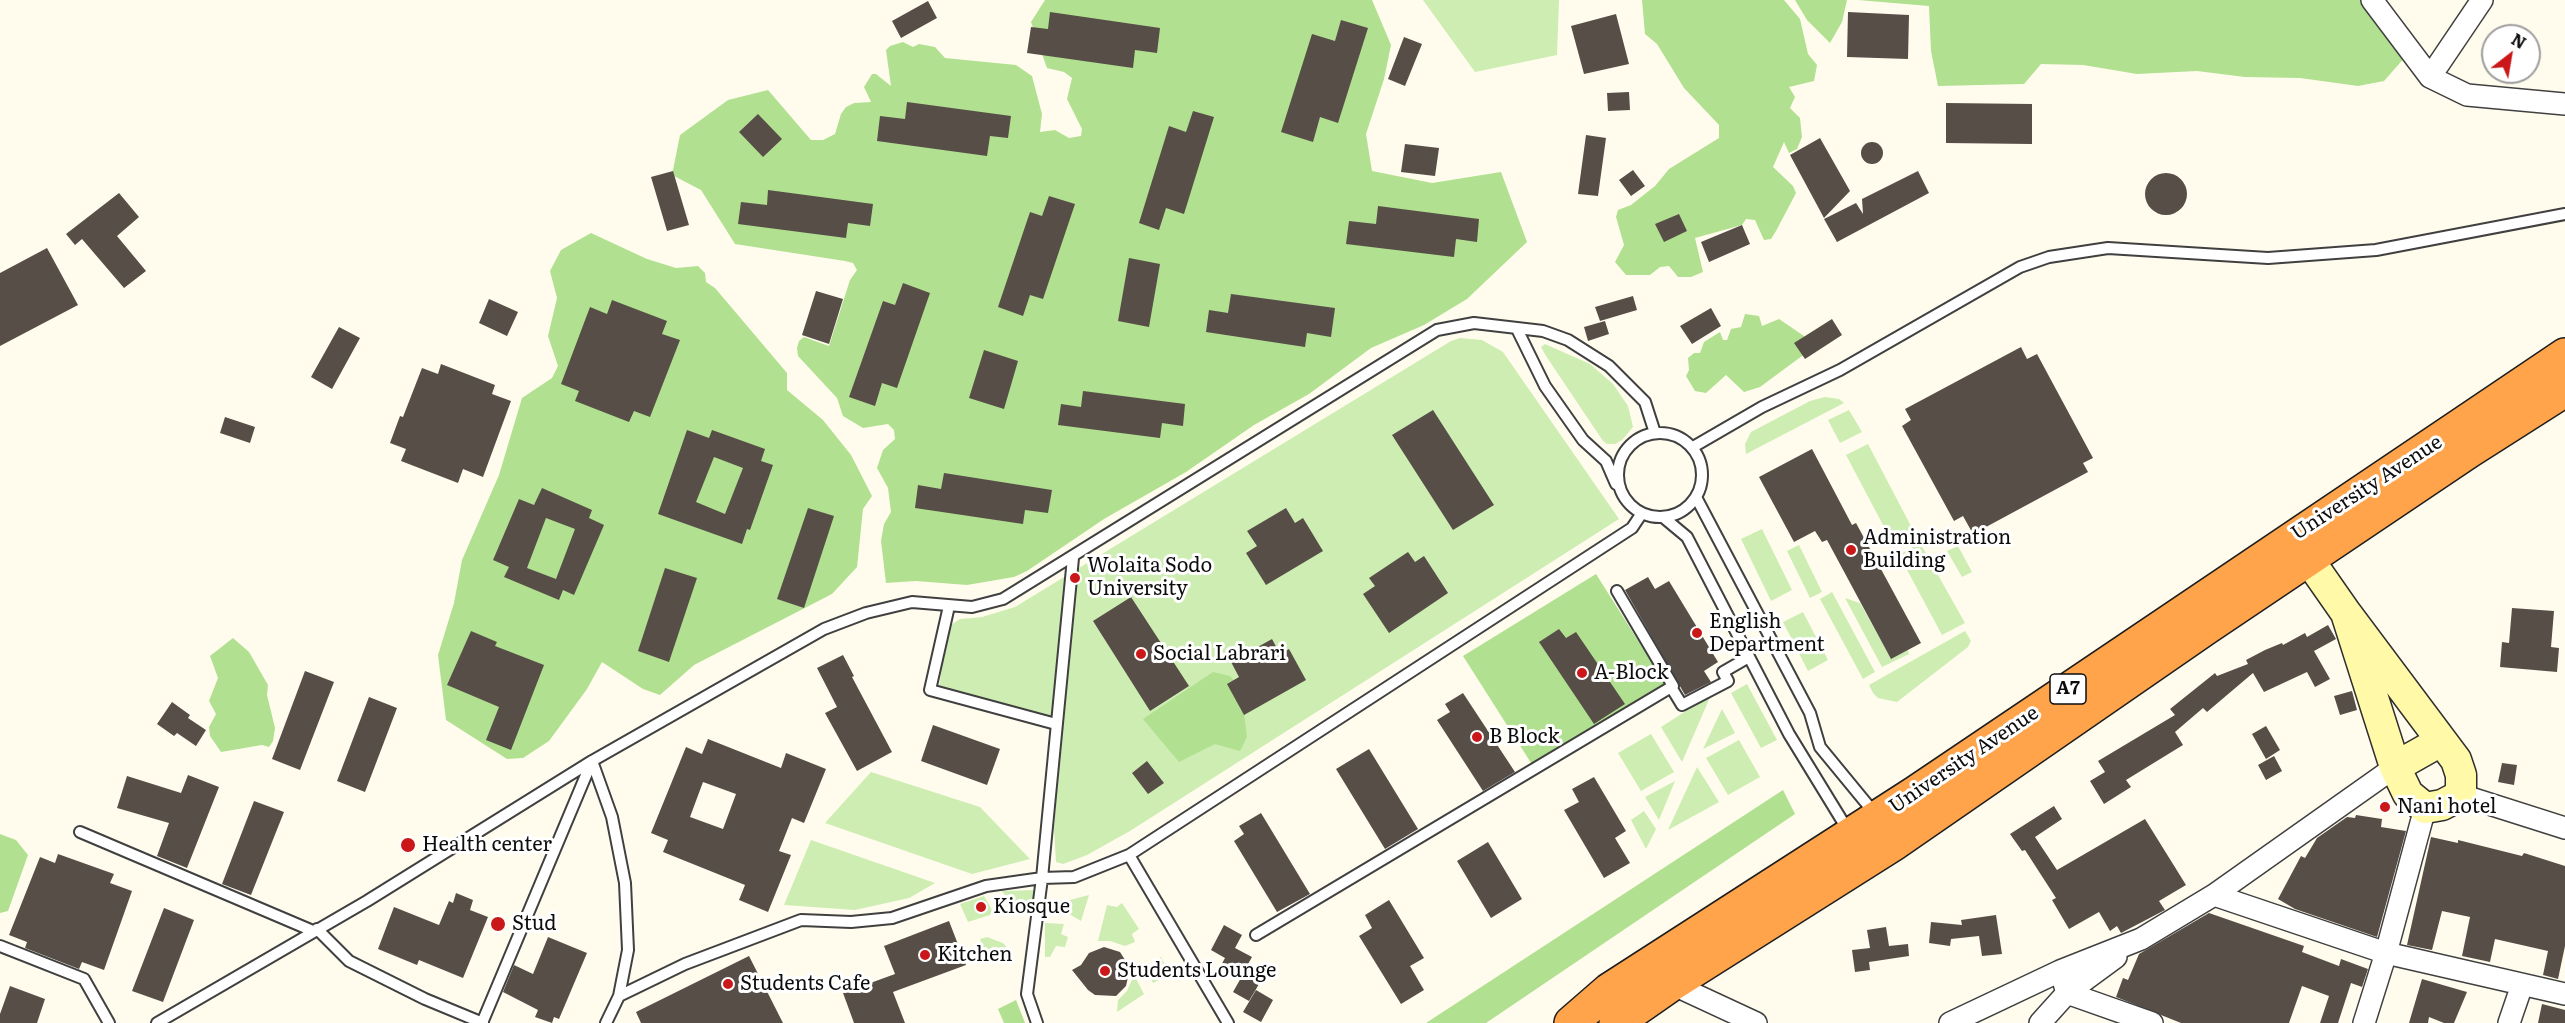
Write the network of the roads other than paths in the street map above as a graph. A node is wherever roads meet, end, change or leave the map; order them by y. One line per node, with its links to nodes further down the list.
1 (2372, 0): 3 (street)
2 (2482, 0): 3 (street)
3 (2430, 77): 4 (street)
4 (2565, 104)
5 (2565, 214): 10 (lane)
6 (1517, 329): 9 (lane); 11 (lane); 15 (lane)
7 (2565, 355): 28 (highway, University Avenue / A7)
8 (2565, 390): 16 (highway, University Avenue / A7)
9 (1654, 434): 10 (lane); 11 (lane)
10 (1693, 447): 12 (lane)
11 (1620, 492): 13 (lane)
12 (1697, 499): 14 (lane); 28 (lane)
13 (1642, 513): 14 (lane); 32 (lane)
14 (1663, 517): 20 (lane)
15 (1072, 558): 18 (lane); 22 (lane)
16 (2309, 560): 19 (street); 41 (highway, University Avenue / A7)
17 (1617, 591): 21 (lane)
18 (949, 606): 22 (lane); 24 (lane)
19 (2346, 613): 23 (street); 25 (street)
20 (1749, 657): 21 (lane); 31 (lane)
21 (1671, 687): 36 (lane)
22 (1056, 724): 33 (lane)
23 (2441, 741): 25 (street); 26 (street)
24 (592, 761): 35 (lane); 45 (lane); 48 (lane)
25 (2395, 767): 27 (street); 34 (street)
26 (2461, 795): 27 (street); 29 (street)
27 (2425, 807): 39 (street)
28 (1878, 818): 31 (highway, University Avenue / A7)
29 (2565, 828)
30 (80, 832): 35 (lane)
31 (1850, 834): 52 (highway, University Avenue / A7)
32 (1129, 855): 33 (lane); 51 (lane)
33 (1042, 878): 45 (lane); 50 (lane)
34 (2214, 895): 37 (street); 39 (street)
35 (315, 930): 47 (lane); 48 (lane)
36 (1256, 935)
37 (2141, 939): 40 (street); 43 (street)
38 (0, 946): 46 (lane)
39 (2386, 954): 42 (street); 58 (street)
40 (2060, 971): 43 (street); 55 (street)
41 (1672, 984): 53 (highway, University Avenue / A7); 54 (street)
42 (2522, 985): 44 (street); 59 (street)
43 (2067, 993): 56 (street); 57 (street)
44 (2565, 994)
45 (619, 996): 49 (lane)
46 (109, 1023)
47 (157, 1023)
48 (482, 1023)
49 (606, 1023)
50 (1037, 1023)
51 (1228, 1023)
52 (1571, 1023)
53 (1616, 1023)
54 (1756, 1023)
55 (1950, 1023)
56 (2040, 1023)
57 (2152, 1023)
58 (2364, 1023)
59 (2509, 1023)

